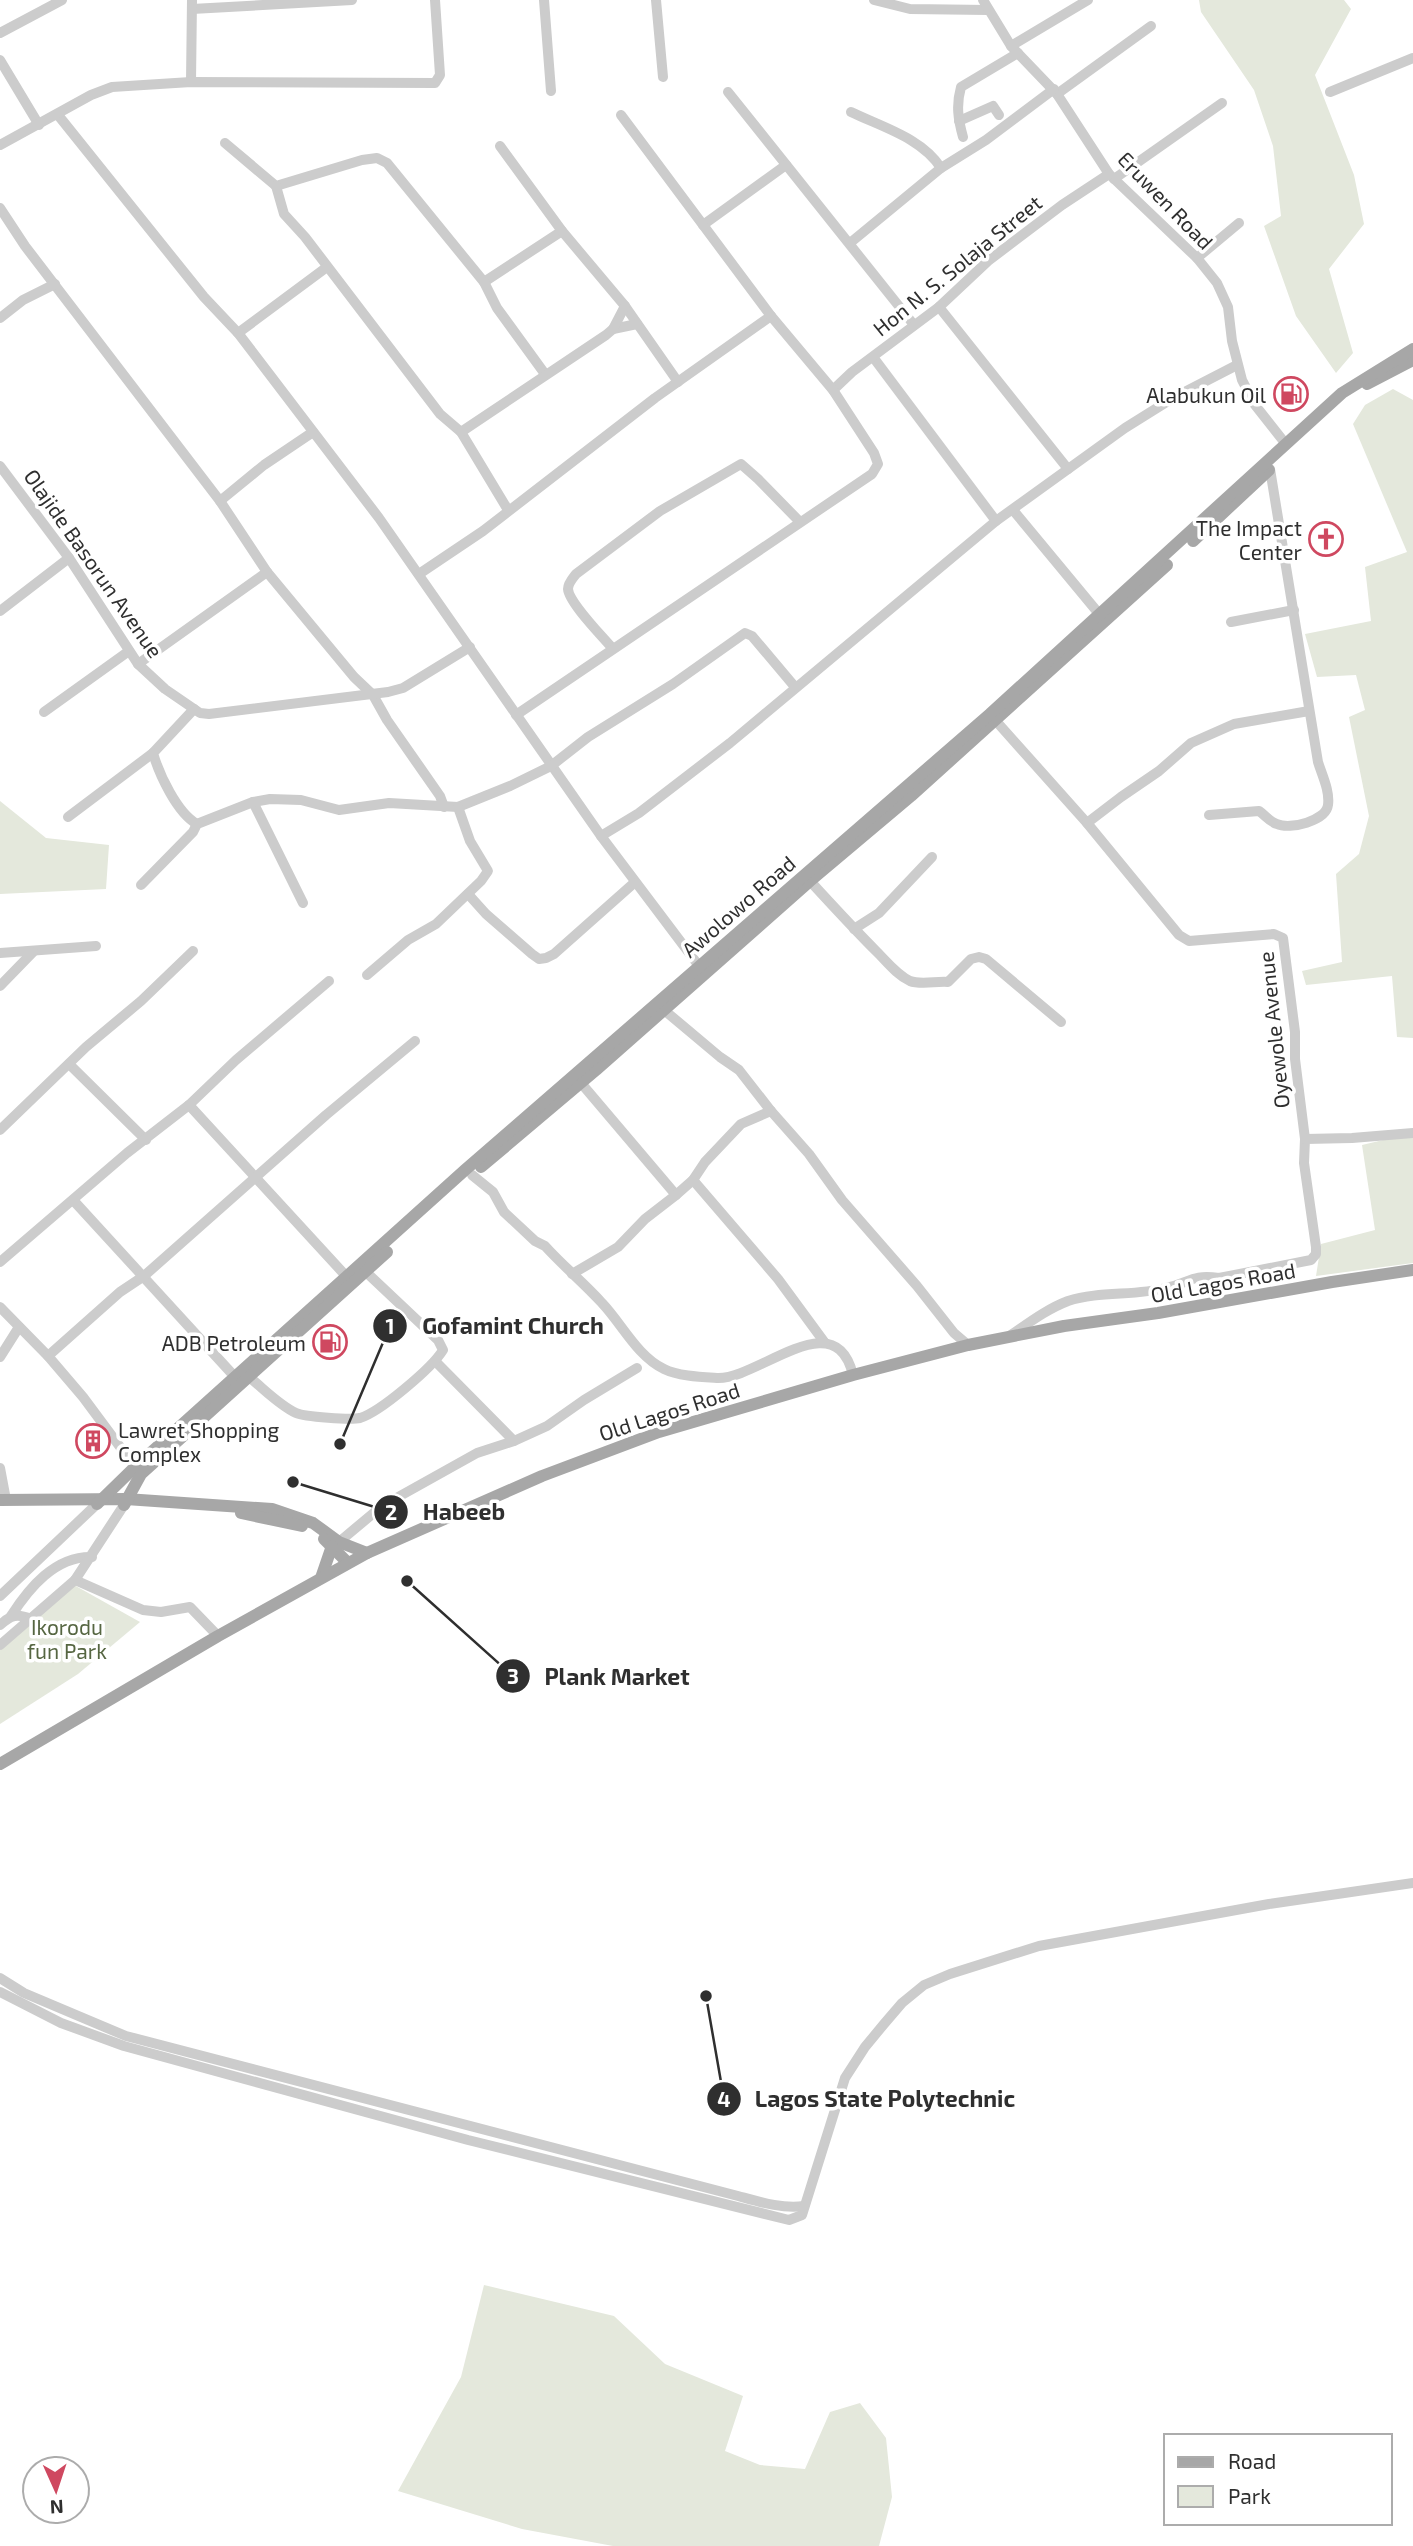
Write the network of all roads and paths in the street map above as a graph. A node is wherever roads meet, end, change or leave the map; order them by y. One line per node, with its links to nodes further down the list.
1 (62, 0): 12 (street)
2 (352, 0): 8 (street)
3 (435, 0): 17 (street)
4 (544, 0): 18 (street)
5 (656, 0): 16 (street)
6 (876, 0): 10 (street)
7 (1088, 0): 13 (street)
8 (298, 2): 9 (street)
9 (192, 5): 17 (street)
10 (986, 5): 13 (street, Eruwen Road)
11 (1151, 26): 20 (street)
12 (0, 33)
13 (1014, 50): 20 (street, Eruwen Road); 27 (street)
14 (1413, 58): 21 (street)
15 (0, 60): 28 (street)
16 (663, 77)
17 (191, 82): 24 (street)
18 (551, 91)
19 (728, 92): 33 (street)
20 (1056, 92): 34 (street); 35 (street, Eruwen Road)
21 (1330, 92)
22 (1222, 103): 35 (street, Hon N. S. Solaja Street)
23 (851, 112): 34 (street)
24 (58, 115): 28 (street); 53 (street)
25 (621, 116): 39 (street)
26 (999, 116): 27 (street)
27 (958, 121): 29 (street)
28 (39, 125): 31 (street)
29 (962, 137)
30 (225, 143): 36 (street)
31 (0, 145)
32 (500, 146): 40 (street)
33 (786, 165): 39 (street); 41 (street)
34 (941, 168): 41 (street)
35 (1112, 176): 42 (street, Eruwen Road); 47 (street, Hon N. S. Solaja Street)
36 (276, 186): 43 (street); 44 (street)
37 (0, 208): 45 (street)
38 (1239, 223): 42 (street)
39 (703, 225): 48 (street)
40 (562, 231): 44 (street); 46 (street)
41 (850, 243): 51 (street)
42 (1197, 258): 57 (street, Eruwen Road)
43 (327, 267): 53 (street); 64 (street)
44 (484, 282): 58 (street)
45 (55, 284): 49 (street); 69 (street)
46 (625, 306): 50 (street); 52 (street)
47 (939, 307): 51 (street, Hon N. S. Solaja Street); 66 (street)
48 (771, 316): 59 (street); 61 (street)
49 (0, 318)
50 (637, 324): 52 (street); 59 (street)
51 (914, 325): 55 (street, Hon N. S. Solaja Street)
52 (613, 329): 58 (street)
53 (238, 333): 63 (street)
54 (1413, 349): 60 (main road, Awolowo Road)
55 (873, 357): 61 (street, Hon N. S. Solaja Street); 72 (street)
56 (1413, 360): 60 (main road, Awolowo Road)
57 (1237, 366): 65 (street, Eruwen Road); 66 (street)
58 (545, 374): 64 (street)
59 (678, 382): 70 (street)
60 (1356, 386): 62 (main road, Awolowo Road)
61 (833, 390): 73 (street)
62 (1343, 395): 65 (main road, Awolowo Road); 67 (main road, Awolowo Road)
63 (313, 432): 69 (street); 76 (street)
64 (461, 432): 70 (street)
65 (1285, 443): 79 (main road, Awolowo Road)
66 (1068, 469): 71 (street)
67 (1270, 469): 77 (street); 91 (main road, Awolowo Road)
68 (2, 470): 74 (street, Olajide Basorun Avenue)
69 (220, 501): 75 (street)
70 (508, 510): 76 (street)
71 (1013, 510): 72 (street); 79 (street)
72 (996, 521): 85 (street)
73 (800, 522): 82 (street); 82 (street)
74 (69, 558): 78 (street); 83 (street, Olajide Basorun Avenue)
75 (267, 572): 84 (street); 86 (street)
76 (419, 574): 81 (street)
77 (1294, 610): 80 (street); 88 (street)
78 (0, 611)
79 (1100, 615): 113 (main road, Awolowo Road)
80 (1231, 622)
81 (470, 647): 86 (street, Olajide Basorun Avenue); 90 (street)
82 (612, 649): 90 (street)
83 (129, 651): 84 (street, Olajide Basorun Avenue); 89 (street)
84 (138, 664): 87 (street, Olajide Basorun Avenue)
85 (795, 687): 93 (street); 101 (street)
86 (373, 695): 87 (street, Olajide Basorun Avenue); 95 (street)
87 (194, 709): 92 (street)
88 (1309, 711): 97 (street); 99 (street)
89 (44, 712)
90 (516, 715): 93 (street)
91 (996, 720): 99 (street, Oyewole Avenue); 103 (main road, Awolowo Road)
92 (153, 753): 98 (street); 100 (street)
93 (551, 765): 96 (street); 101 (street)
94 (253, 802): 95 (street); 100 (street); 107 (street)
95 (444, 807): 96 (street)
96 (458, 807): 106 (street)
97 (1209, 815)
98 (68, 817)
99 (1087, 823): 126 (street, Oyewole Avenue)
100 (197, 824): 105 (street)
101 (601, 836): 104 (street)
102 (932, 857): 108 (street)
103 (810, 880): 108 (street); 113 (main road, Awolowo Road)
104 (634, 883): 106 (street); 113 (street)
105 (141, 885)
106 (468, 894): 114 (street)
107 (303, 903)
108 (854, 929): 118 (street)
109 (96, 946): 111 (street)
110 (193, 951): 120 (street)
111 (33, 952): 112 (street); 116 (street)
112 (0, 953)
113 (701, 970): 117 (main road, Awolowo Road); 138 (main road, Awolowo Road)
114 (367, 975)
115 (329, 981): 122 (street)
116 (0, 986)
117 (664, 1010): 121 (main road, Awolowo Road); 123 (street)
118 (1061, 1022)
119 (415, 1041): 129 (street)
120 (69, 1064): 124 (street); 127 (street)
121 (581, 1083): 128 (main road, Awolowo Road); 131 (street)
122 (189, 1105): 127 (street); 129 (street)
123 (771, 1111): 130 (street); 143 (street)
124 (0, 1130)
125 (1413, 1133): 126 (street)
126 (1305, 1139): 141 (street, Oyewole Avenue)
127 (146, 1140): 132 (street)
128 (472, 1175): 135 (main road, Awolowo Road); 136 (street)
129 (257, 1178): 137 (street); 138 (street)
130 (693, 1180): 131 (street); 142 (street)
131 (676, 1195): 136 (street)
132 (73, 1200): 133 (street); 137 (street)
133 (0, 1262)
134 (1413, 1270): 141 (main road, Old Lagos Road)
135 (366, 1272): 146 (street); 150 (main road, Awolowo Road)
136 (572, 1274): 142 (street)
137 (144, 1276): 144 (street); 149 (street)
138 (346, 1276): 149 (main road, Awolowo Road)
139 (0, 1307): 140 (street)
140 (19, 1326): 144 (street); 145 (street)
141 (1008, 1338): 143 (main road, Old Lagos Road)
142 (825, 1343): 148 (street)
143 (968, 1345): 148 (main road, Old Lagos Road)
144 (48, 1356): 152 (street)
145 (0, 1357)
146 (436, 1362): 150 (street); 151 (street)
147 (636, 1368): 151 (street)
148 (853, 1375): 158 (main road, Old Lagos Road)
149 (235, 1377): 152 (main road, Awolowo Road)
150 (249, 1377): 156 (main road, Awolowo Road)
151 (514, 1441): 157 (street)
152 (135, 1467): 154 (main road, Awolowo Road)
153 (0, 1468): 155 (street)
154 (101, 1501): 155 (main road); 156 (main road); 163 (street)
155 (2, 1502)
156 (125, 1502): 157 (main road); 159 (street)
157 (336, 1544): 158 (main road); 160 (main road); 161 (main road)
158 (367, 1553): 160 (main road, Old Lagos Road)
159 (92, 1556): 162 (street); 164 (street)
160 (348, 1563): 161 (main road, Old Lagos Road)
161 (321, 1578): 167 (main road, Old Lagos Road)
162 (75, 1580): 165 (street); 167 (street)
163 (0, 1597)
164 (11, 1616): 165 (street); 166 (street)
165 (31, 1619): 168 (street)
166 (0, 1625)
167 (218, 1636): 169 (main road, Old Lagos Road)
168 (0, 1645)
169 (0, 1764)
170 (1413, 1883): 173 (street)
171 (0, 1978): 173 (street)
172 (0, 1992): 173 (street)
173 (804, 2206)

